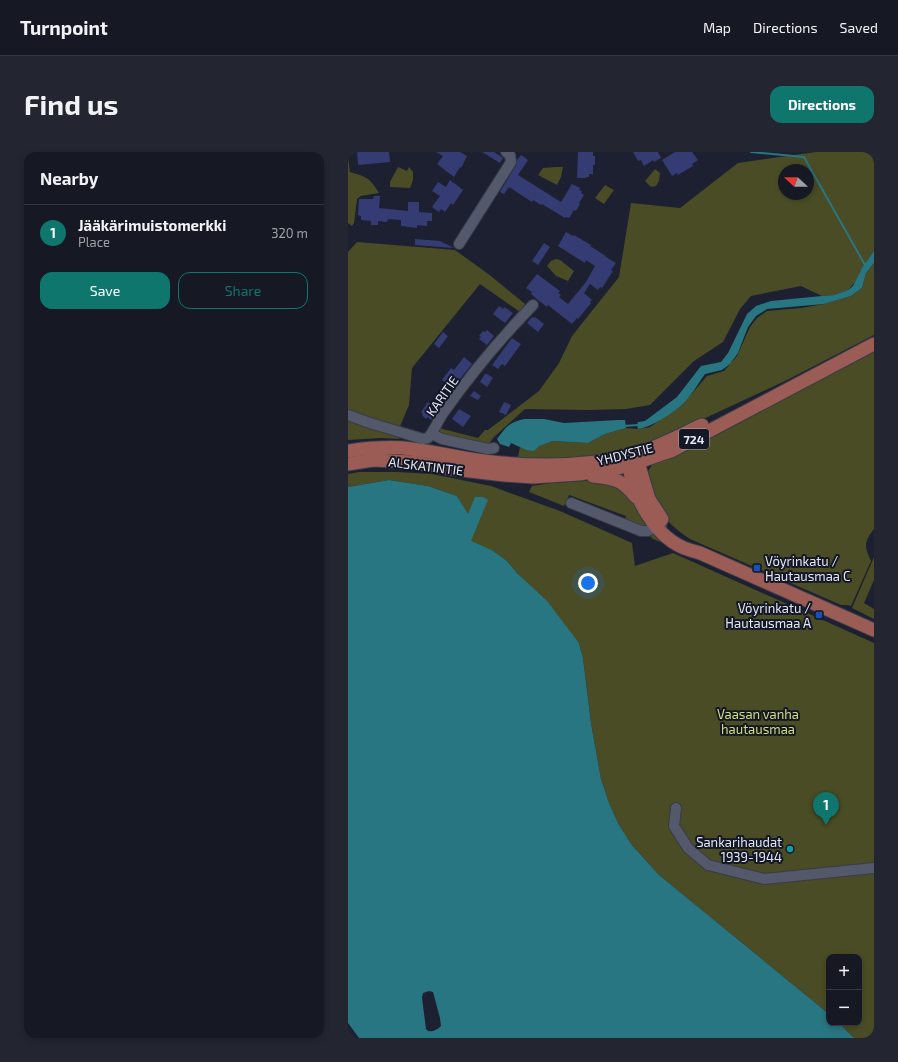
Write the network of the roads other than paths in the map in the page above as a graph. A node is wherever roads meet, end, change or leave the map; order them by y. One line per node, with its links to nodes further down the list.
1 (506, 152): 2 (street)
2 (459, 244)
3 (533, 305): 6 (street, KARITIE)
4 (874, 344): 10 (main road, YHDYSTIE / 724)
5 (348, 415): 6 (street, KARITIE)
6 (432, 434): 7 (street)
7 (494, 448)
8 (348, 451): 9 (main road, ALSKATINTIE / 724)
9 (484, 461): 10 (main road, YHDYSTIE / 724)
10 (633, 461): 12 (main road, YHDYSTIE / 724); 14 (main road); 16 (main road)
11 (348, 464): 13 (main road, ALSKATINTIE / 724)
12 (579, 474): 13 (main road, YHDYSTIE / 724); 14 (main road)
13 (504, 475)
14 (639, 501): 16 (main road)
15 (571, 502): 16 (street)
16 (660, 524): 17 (main road)
17 (874, 630)
18 (676, 808): 19 (street)
19 (874, 868)

